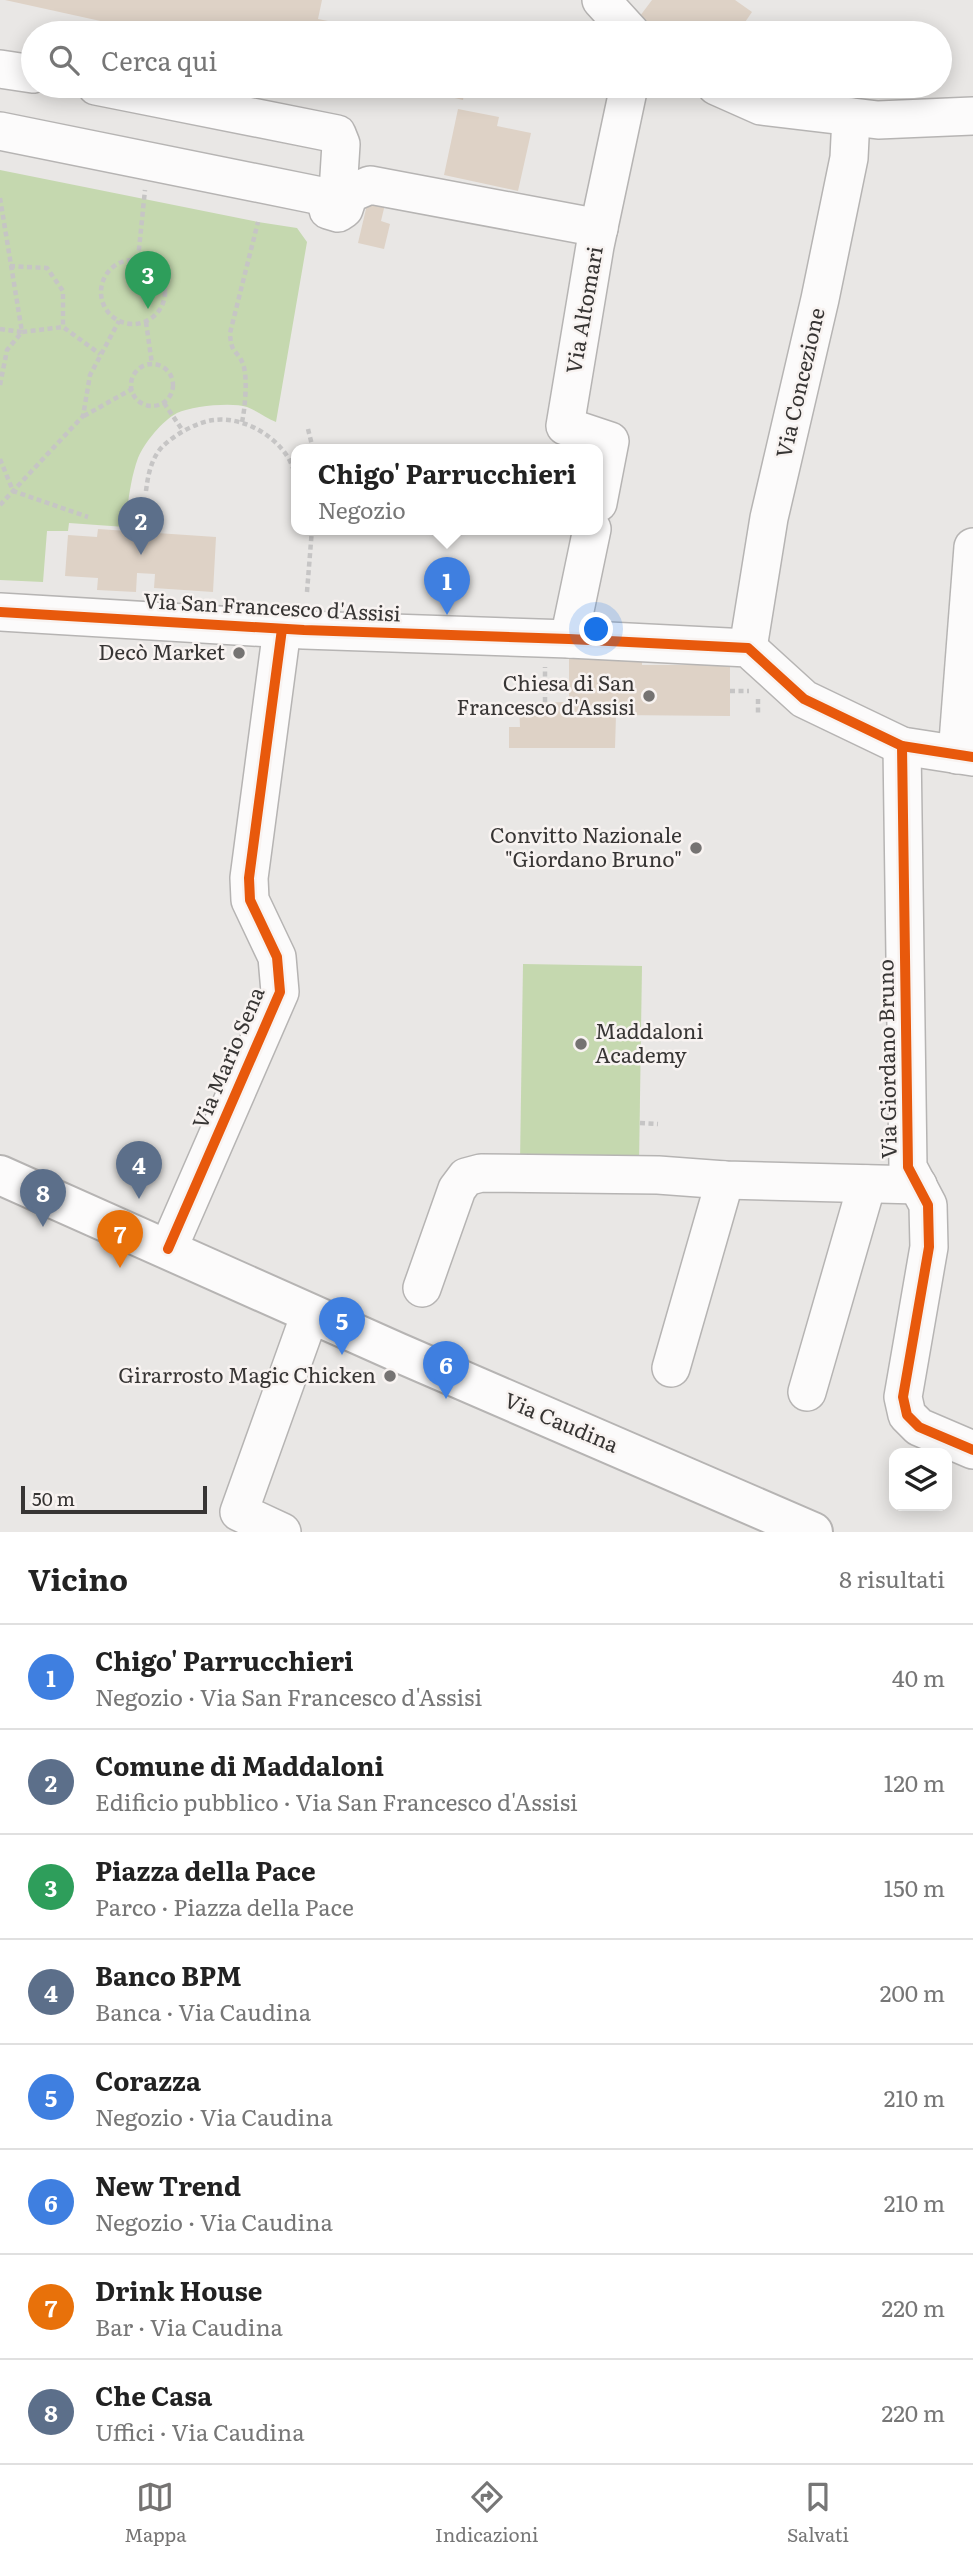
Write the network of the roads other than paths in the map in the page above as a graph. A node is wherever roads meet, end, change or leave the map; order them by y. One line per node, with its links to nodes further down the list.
1 (601, 0): 2 (street)
2 (620, 21)
3 (0, 69): 4 (street)
4 (21, 72)
5 (156, 98): 11 (street)
6 (626, 98): 12 (street, Via Altomari)
7 (743, 98): 9 (street)
8 (973, 116): 9 (street)
9 (851, 117): 19 (street, Via Concezione)
10 (0, 131): 11 (street)
11 (337, 196): 12 (street)
12 (599, 228): 13 (street, Via Altomari)
13 (603, 474)
14 (591, 535): 18 (street)
15 (973, 547): 21 (street)
16 (0, 612): 17 (street, Via San Francesco d'Assisi)
17 (282, 629): 18 (street, Via San Francesco d'Assisi); 26 (street, Via Mario Sena)
18 (569, 639): 19 (street, Via San Francesco d'Assisi)
19 (748, 649): 20 (street)
20 (902, 746): 21 (street); 25 (street, Via Giordano Bruno)
21 (965, 756)
22 (0, 1175): 26 (main road, Via Caudina)
23 (726, 1180): 24 (street, Via Giordano Bruno); 27 (street, Via Giordano Bruno); 29 (street)
24 (867, 1184): 25 (street, Via Giordano Bruno); 30 (street)
25 (918, 1185): 31 (street, Via Giordano Bruno)
26 (168, 1249): 28 (main road, Via Caudina)
27 (422, 1288)
28 (310, 1314): 32 (street); 34 (main road, Via Caudina)
29 (671, 1368)
30 (807, 1392)
31 (973, 1450)
32 (235, 1522): 33 (street)
33 (282, 1532)
34 (813, 1532)

